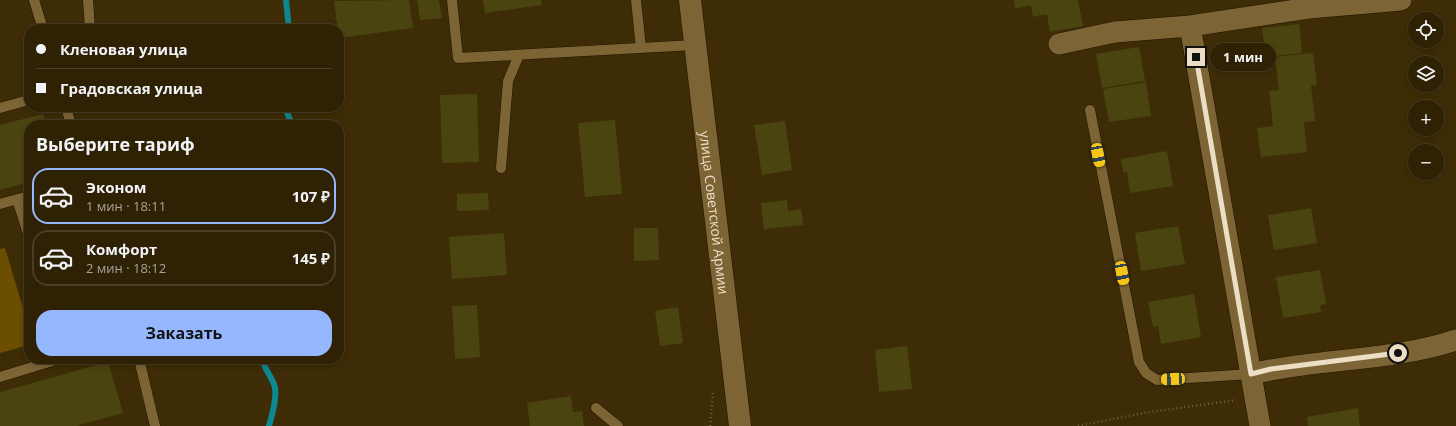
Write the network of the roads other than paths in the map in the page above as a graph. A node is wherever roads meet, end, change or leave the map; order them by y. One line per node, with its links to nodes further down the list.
1 (34, 0): 7 (lane)
2 (88, 0): 8 (lane)
3 (452, 0): 13 (lane)
4 (636, 0): 12 (lane)
5 (690, 0): 11 (street, улица Советской Армии)
6 (1401, 0): 9 (street)
7 (41, 24)
8 (90, 24)
9 (1190, 26): 10 (street); 25 (street)
10 (1059, 44)
11 (694, 45): 12 (lane); 30 (street, улица Советской Армии)
12 (641, 48): 13 (lane)
13 (519, 55): 17 (lane)
14 (24, 101): 15 (lane)
15 (0, 108)
16 (1090, 110): 25 (lane)
17 (502, 168)
18 (24, 197): 19 (lane)
19 (17, 199): 20 (lane); 21 (lane)
20 (0, 204)
21 (24, 221)
22 (1456, 340): 25 (street)
23 (43, 364): 26 (lane)
24 (140, 364): 28 (lane)
25 (1251, 374): 31 (street)
26 (0, 377)
27 (596, 408): 29 (lane)
28 (155, 426)
29 (618, 426)
30 (740, 426)
31 (1260, 426)

